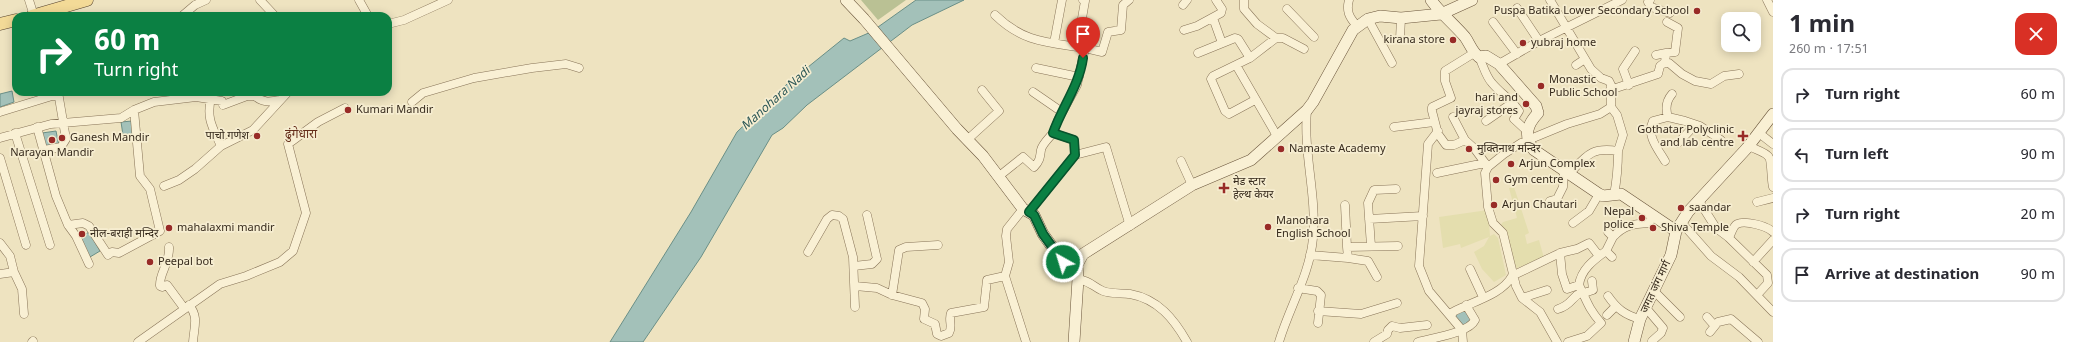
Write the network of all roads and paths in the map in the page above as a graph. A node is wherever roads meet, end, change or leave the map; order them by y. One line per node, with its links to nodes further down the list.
1 (29, 0): 24 (street)
2 (87, 0): 25 (main road)
3 (206, 0): 26 (street)
4 (260, 0): 27 (street)
5 (359, 0): 28 (street)
6 (448, 0): 39 (street)
7 (1062, 0): 49 (street)
8 (1083, 0): 50 (street)
9 (1129, 0): 50 (street)
10 (1216, 0): 33 (street)
11 (1244, 0): 45 (street)
12 (1342, 0): 23 (street)
13 (1349, 0): 23 (street)
14 (1431, 0): 31 (street)
15 (1472, 0): 31 (street)
16 (1550, 0): 42 (street)
17 (1650, 0): 30 (street)
18 (1767, 0): 29 (street)
19 (1616, 1): 42 (street)
20 (850, 4): 104 (street)
21 (1517, 8): 47 (street)
22 (1287, 9): 44 (street)
23 (1347, 9): 41 (street)
24 (32, 12)
25 (46, 12)
26 (187, 12)
27 (271, 12)
28 (366, 12)
29 (1773, 12)
30 (1670, 13)
31 (1441, 14): 34 (street); 57 (street)
32 (995, 15): 49 (street)
33 (1213, 18): 43 (street); 48 (street)
34 (1401, 18): 35 (street); 46 (street)
35 (1368, 19): 41 (street); 60 (street)
36 (12, 21): 40 (main road)
37 (1492, 22): 55 (street)
38 (1667, 22): 54 (street)
39 (392, 23)
40 (0, 24)
41 (1357, 26): 85 (street)
42 (1566, 27): 47 (street); 59 (street)
43 (1184, 30)
44 (1314, 37)
45 (1276, 38): 51 (street); 58 (street)
46 (1400, 39)
47 (1539, 41): 55 (street)
48 (1222, 42): 53 (street); 58 (street)
49 (1054, 43): 50 (street)
50 (1081, 48): 68 (street)
51 (1304, 49)
52 (1635, 51): 69 (street)
53 (1198, 53)
54 (1666, 53): 56 (street); 61 (street)
55 (1517, 54): 62 (street)
56 (1656, 54)
57 (1480, 56): 62 (street); 81 (street); 92 (street)
58 (1250, 58): 63 (street)
59 (1585, 59): 64 (street); 71 (street)
60 (1392, 63)
61 (1665, 63): 67 (street); 69 (street)
62 (1499, 64): 103 (street)
63 (1236, 65): 79 (street); 79 (street)
64 (1576, 65)
65 (579, 68): 80 (street)
66 (1036, 68): 68 (street)
67 (1740, 74)
68 (1079, 77): 87 (street)
69 (1629, 85): 71 (street)
70 (982, 90): 104 (street)
71 (1610, 90): 82 (street)
72 (1033, 92): 87 (street)
73 (1672, 94): 89 (street)
74 (52, 96): 86 (street)
75 (58, 96): 93 (street)
76 (284, 96): 78 (street)
77 (211, 98): 78 (street); 84 (street); 109 (street)
78 (280, 100): 109 (street)
79 (1255, 100): 101 (street)
80 (412, 102)
81 (1512, 103): 91 (street); 103 (street)
82 (1611, 107): 103 (street); 112 (street)
83 (345, 108): 181 (street)
84 (134, 110): 93 (street); 138 (street)
85 (1307, 110): 101 (street); 155 (street)
86 (0, 112)
87 (1062, 112): 99 (street)
88 (1773, 114): 100 (street)
89 (1668, 117): 94 (street); 116 (street)
90 (1453, 118): 105 (street)
91 (1486, 121)
92 (1434, 122): 96 (street); 97 (street)
93 (65, 123): 95 (street); 111 (street)
94 (1695, 124): 106 (street); 107 (street)
95 (37, 127): 98 (street); 111 (street)
96 (1394, 127)
97 (1438, 131): 105 (street); 134 (street)
98 (15, 133): 102 (street); 146 (street)
99 (1053, 133): 113 (street); 120 (street)
100 (1759, 133): 108 (street); 110 (street)
101 (1277, 136): 121 (street)
102 (0, 138)
103 (1528, 138): 117 (street); 119 (street)
104 (967, 140): 120 (street)
105 (1465, 140): 117 (street)
106 (1721, 140)
107 (1678, 144)
108 (1773, 144)
109 (221, 146): 122 (street)
110 (1749, 146): 123 (street); 129 (street)
111 (44, 150): 138 (street)
112 (1618, 151): 119 (street); 126 (street)
113 (1075, 155): 132 (street); 139 (street)
114 (0, 158): 145 (street)
115 (1181, 161): 121 (street)
116 (1665, 161)
117 (1486, 165): 118 (street); 165 (street)
118 (1437, 173)
119 (1566, 173): 125 (street); 128 (street)
120 (998, 177): 132 (street)
121 (1192, 185): 139 (street)
122 (164, 186)
123 (1773, 187)
124 (1396, 190): 136 (street)
125 (1599, 194): 126 (street); 137 (street)
126 (1614, 195): 135 (street)
127 (1773, 198): 130 (street)
128 (1550, 201)
129 (1699, 201): 140 (street); 142 (street)
130 (1757, 202)
131 (1345, 205): 151 (street)
132 (1026, 211): 159 (street); 164 (street)
133 (867, 215): 160 (street)
134 (1423, 216): 136 (street); 190 (street)
135 (1653, 216): 140 (street); 154 (street)
136 (1369, 219): 148 (street)
137 (1573, 223)
138 (68, 225): 158 (street)
139 (1130, 226): 159 (street)
140 (1679, 227): 173 (street, जगत जंग मार्ग); 174 (street)
141 (1773, 232): 142 (street)
142 (1729, 238): 157 (street)
143 (1773, 240): 157 (street)
144 (0, 243): 162 (street)
145 (26, 245)
146 (50, 245)
147 (938, 245): 175 (street)
148 (1371, 246): 149 (street); 151 (street)
149 (1398, 246)
150 (169, 247): 181 (street)
151 (1347, 247): 156 (street)
152 (808, 252): 160 (street)
153 (1560, 253): 154 (street); 165 (street); 172 (street)
154 (1606, 254): 172 (street)
155 (1310, 255): 156 (street); 170 (street)
156 (1348, 258): 166 (street)
157 (1753, 262): 174 (street)
158 (88, 264)
159 (1078, 265): 167 (street)
160 (854, 266): 169 (street)
161 (1470, 269): 177 (street)
162 (14, 272): 163 (street); 188 (street)
163 (0, 274)
164 (1005, 276): 175 (street); 201 (street)
165 (1512, 276): 177 (street); 178 (street)
166 (1378, 277)
167 (1078, 279): 202 (street); 203 (street)
168 (1592, 281): 172 (street)
169 (855, 286): 175 (street); 182 (street)
170 (1298, 288): 186 (street); 204 (street)
171 (1547, 290): 178 (street)
172 (1582, 290): 185 (street); 208 (street)
173 (1654, 291): 184 (street, जगत जंग मार्ग); 191 (street)
174 (1757, 294): 187 (street)
175 (892, 295)
176 (1608, 296): 183 (street)
177 (1483, 297): 180 (street)
178 (1522, 298): 207 (street)
179 (1397, 303): 186 (street)
180 (1466, 305): 190 (street); 196 (street)
181 (187, 306): 199 (street); 200 (street)
182 (855, 307)
183 (1615, 307): 189 (street); 193 (street)
184 (1646, 308): 193 (street, जगत जंग मार्ग); 198 (street)
185 (1558, 309)
186 (1318, 311): 194 (street)
187 (1773, 312)
188 (24, 314)
189 (1607, 315)
190 (1451, 317): 196 (street)
191 (1680, 317)
192 (1707, 317): 210 (street)
193 (1640, 319): 209 (street, जगत जंग मार्ग)
194 (1318, 323)
195 (1427, 325): 197 (street)
196 (1462, 330): 205 (street); 206 (street)
197 (1379, 341)
198 (1652, 341)
199 (138, 342)
200 (193, 342)
201 (1026, 342)
202 (1074, 342)
203 (1187, 342)
204 (1279, 342)
205 (1418, 342)
206 (1463, 342)
207 (1557, 342)
208 (1568, 342)
209 (1634, 342)
210 (1758, 342)

